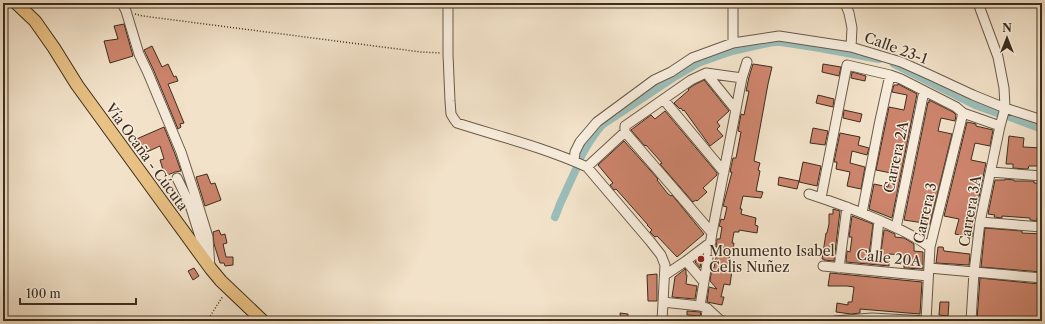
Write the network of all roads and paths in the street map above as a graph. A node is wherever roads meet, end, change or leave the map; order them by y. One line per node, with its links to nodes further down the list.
1 (16, 3): 43 (main road, Vía Ocaña - Cúcuta)
2 (448, 3): 9 (street)
3 (733, 3): 7 (street)
4 (846, 3): 8 (street)
5 (978, 3): 16 (street, Carrera 3A)
6 (124, 7): 9 (path); 38 (street)
7 (733, 43): 8 (street, Calle 23-1); 22 (street, Calle 23-1)
8 (851, 47): 16 (street, Calle 23-1)
9 (448, 54): 22 (street)
10 (747, 62): 13 (street)
11 (706, 73): 13 (street); 15 (street); 17 (street)
12 (890, 75): 14 (street); 29 (street); 31 (street)
13 (742, 78): 17 (street)
14 (924, 91): 18 (street); 35 (street, Carrera 2A)
15 (664, 100): 21 (street); 24 (street)
16 (1005, 108): 19 (street, Calle 23-1); 20 (street, Carrera 3A)
17 (736, 110): 24 (street)
18 (963, 113): 20 (street); 37 (street, Carrera 3)
19 (1042, 120)
20 (1000, 126): 25 (street, Carrera 3A)
21 (625, 132): 23 (street); 36 (street)
22 (574, 161): 23 (street)
23 (587, 167): 46 (street)
24 (724, 172): 36 (street)
25 (991, 172): 26 (street); 33 (street, Carrera 3A)
26 (1042, 176)
27 (177, 178): 38 (street)
28 (809, 194): 29 (street)
29 (821, 198): 30 (street)
30 (847, 207): 31 (street); 42 (street)
31 (862, 213): 32 (street)
32 (879, 220): 35 (street); 39 (street)
33 (980, 222): 34 (street); 45 (street, Carrera 3A)
34 (1042, 227)
35 (896, 228): 37 (street)
36 (711, 237): 40 (street); 48 (street)
37 (930, 247): 44 (street, Carrera 3)
38 (208, 250): 43 (street)
39 (875, 256)
40 (686, 261): 46 (street); 48 (street)
41 (822, 266): 42 (street, Calle 20A)
42 (839, 268): 44 (street, Calle 20A)
43 (211, 269): 49 (main road, Vía Ocaña - Cúcuta)
44 (928, 272): 45 (street, Calle 20A); 58 (street, Carrera 3)
45 (974, 272): 47 (street, Calle 20A); 59 (street, Carrera 3A)
46 (665, 275): 50 (street)
47 (1042, 278)
48 (704, 282): 51 (street)
49 (228, 288): 52 (path); 53 (main road, Vía Ocaña - Cúcuta)
50 (663, 302): 51 (street); 54 (street)
51 (704, 307): 55 (street); 56 (street)
52 (208, 321)
53 (263, 321)
54 (662, 321)
55 (706, 321)
56 (724, 321)
57 (835, 321): 58 (street)
58 (926, 321)
59 (971, 321)

